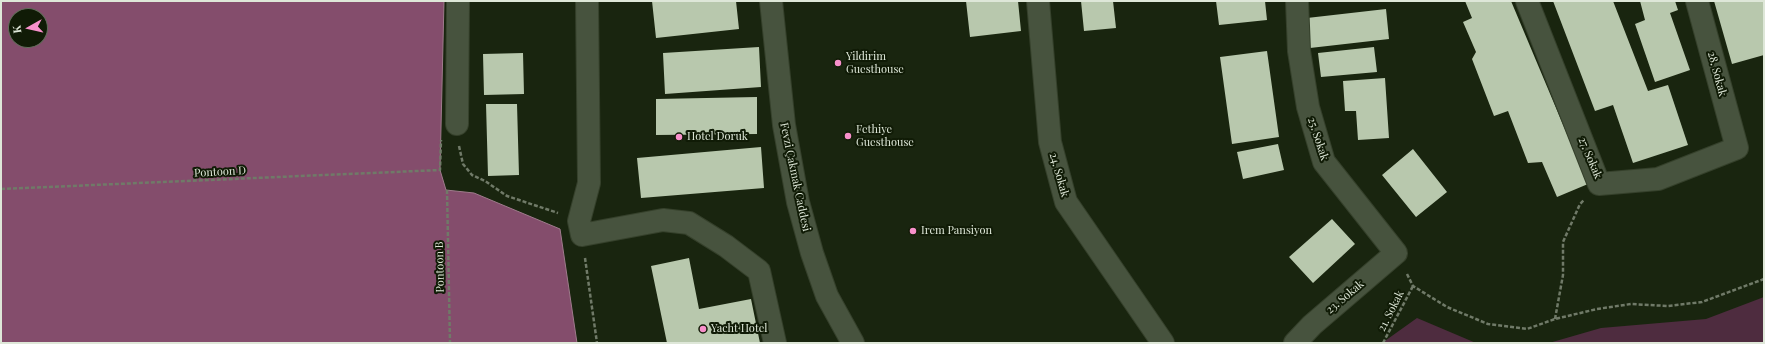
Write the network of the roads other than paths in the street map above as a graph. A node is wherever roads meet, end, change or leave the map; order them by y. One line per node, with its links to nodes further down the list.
1 (458, 1): 8 (street)
2 (587, 1): 11 (street)
3 (771, 1): 12 (street, Fevzi Çakmak Caddesi)
4 (1038, 1): 13 (street, 24. Sokak)
5 (1297, 1): 10 (street, 25. Sokak)
6 (1527, 1): 9 (street, 27. Sokak)
7 (1697, 1): 9 (street, 28. Sokak)
8 (457, 124)
9 (1737, 148)
10 (1396, 253): 14 (street, 23. Sokak)
11 (775, 343)
12 (853, 343)
13 (1163, 343)
14 (1295, 343)

